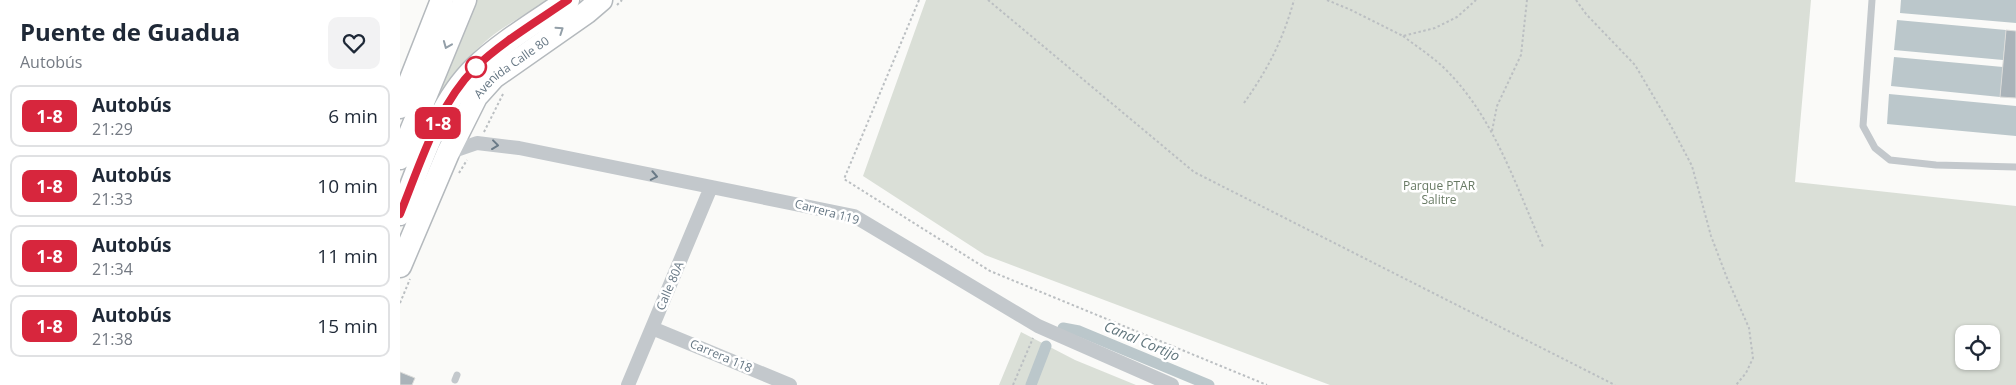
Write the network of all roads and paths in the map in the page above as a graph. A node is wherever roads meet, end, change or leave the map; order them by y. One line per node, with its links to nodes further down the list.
1 (442, 0): 15 (highway)
2 (465, 0): 18 (highway, one-way to 18)
3 (568, 0): 22 (highway, Avenida Calle 80)
4 (601, 0): 17 (highway, Avenida Calle 80, one-way to 4)
5 (919, 0): 32 (path)
6 (988, 0): 33 (path)
7 (1294, 0): 14 (path)
8 (1327, 0): 13 (path)
9 (1476, 0): 13 (path)
10 (1527, 0): 16 (path)
11 (1576, 0): 34 (path)
12 (1872, 0): 19 (lane)
13 (1403, 36): 16 (path)
14 (1244, 103)
15 (400, 107)
16 (1492, 131): 24 (path)
17 (448, 153): 20 (highway, Avenida Calle 80); 21 (street, Carrera 119, one-way to 21)
18 (400, 158)
19 (2016, 166)
20 (435, 184): 23 (highway); 25 (highway, Avenida Calle 80)
21 (711, 187): 26 (street, Carrera 119); 27 (street, Calle 80A)
22 (400, 214)
23 (400, 228)
24 (1543, 246)
25 (400, 266)
26 (1038, 326): 30 (path); 31 (street, Carrera 119)
27 (652, 328): 28 (street, Calle 80A); 29 (street, Carrera 118)
28 (628, 385)
29 (790, 385)
30 (1013, 385)
31 (1172, 385)
32 (1267, 385)
33 (1615, 385)
34 (1736, 385)

